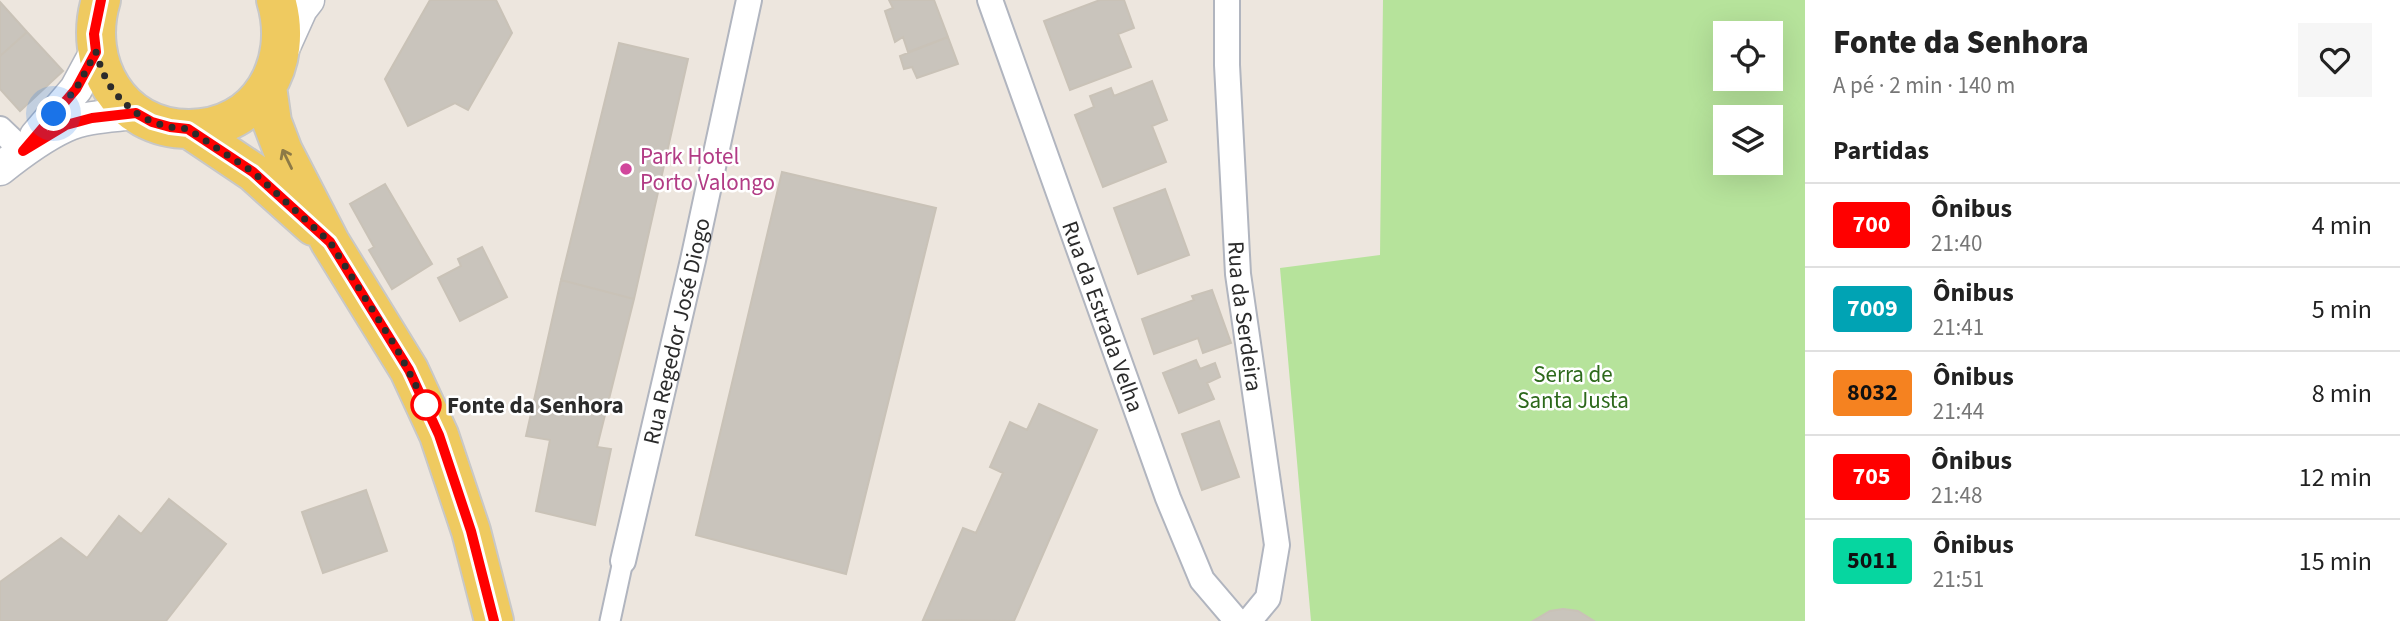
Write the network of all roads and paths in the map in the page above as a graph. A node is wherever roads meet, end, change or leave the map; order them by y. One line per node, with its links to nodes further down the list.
1 (276, 0): 8 (main road)
2 (308, 0): 8 (street)
3 (748, 0): 14 (street, Rua Regedor José Diogo)
4 (990, 0): 17 (street, Rua da Estrada Velha)
5 (1227, 0): 18 (street, Rua da Serdeira)
6 (93, 5): 7 (main road)
7 (96, 52): 9 (main road); 12 (street)
8 (274, 70): 11 (main road); 13 (main road, one-way to 8)
9 (136, 113): 11 (main road); 12 (street)
10 (0, 129): 12 (street)
11 (188, 129): 13 (main road)
12 (11, 160)
13 (330, 242): 15 (main road)
14 (623, 561): 16 (street, Rua Regedor José Diogo)
15 (494, 621)
16 (610, 621)
17 (1237, 621)
18 (1249, 621)

